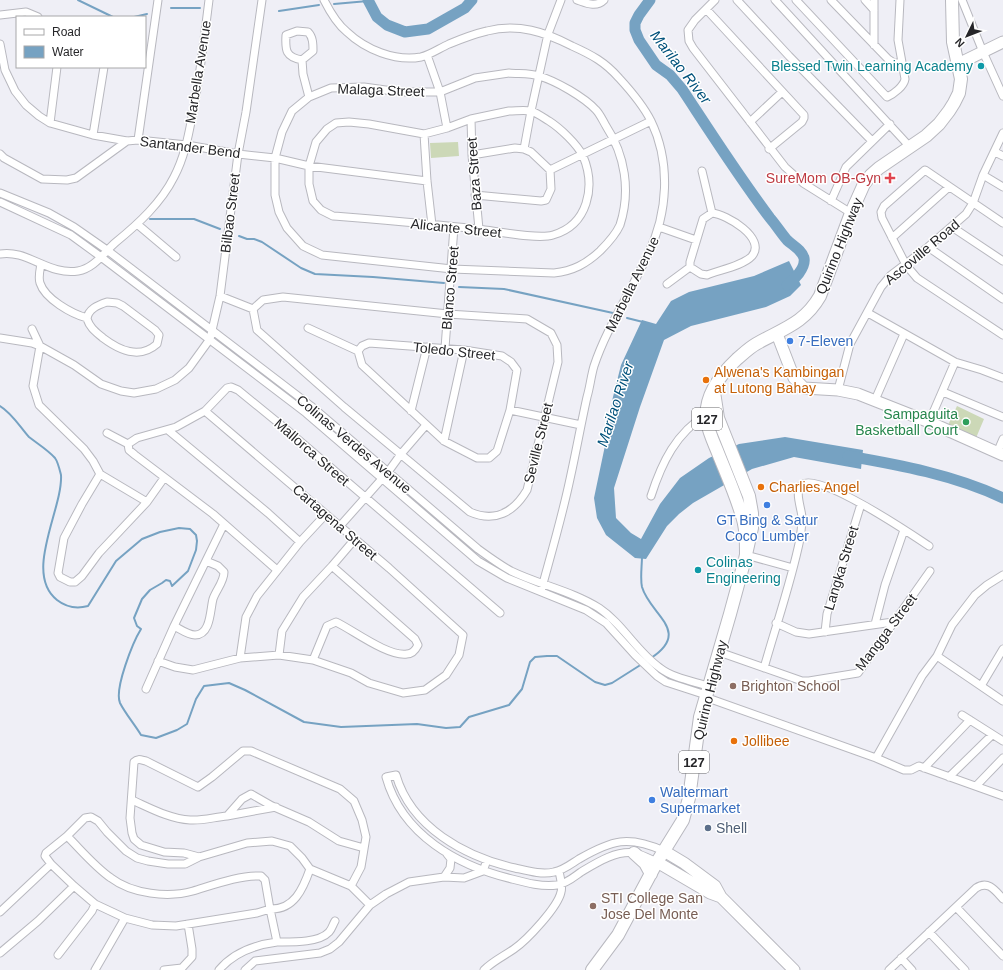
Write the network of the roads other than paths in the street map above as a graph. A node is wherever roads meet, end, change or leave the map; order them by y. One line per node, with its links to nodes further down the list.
1 (158, 0): 49 (street)
2 (209, 0): 52 (street, Marbella Avenue)
3 (262, 0): 58 (street, Bilbao Street)
4 (324, 0): 27 (street, Marbella Avenue)
5 (561, 0): 22 (street)
6 (577, 0): 7 (street)
7 (604, 0)
8 (715, 0): 18 (street)
9 (737, 0): 51 (street)
10 (775, 0): 43 (street)
11 (831, 0): 25 (street)
12 (864, 0): 19 (street)
13 (874, 0): 19 (street)
14 (900, 0): 29 (street)
15 (952, 0): 30 (main road, Quirino Highway / 127)
16 (962, 0): 26 (street)
17 (798, 1): 29 (street)
18 (706, 9): 35 (street); 41 (street)
19 (874, 10): 25 (street)
20 (0, 15): 21 (street)
21 (36, 16)
22 (548, 34): 27 (street, Marbella Avenue); 33 (street); 40 (street, Marbella Avenue)
23 (1003, 42): 26 (street)
24 (0, 44): 42 (street, Santander Bend)
25 (874, 45): 29 (street)
26 (983, 52): 30 (street); 36 (street)
27 (426, 55): 34 (street)
28 (302, 60): 28 (street); 37 (street)
29 (902, 63)
30 (958, 64): 53 (main road, Quirino Highway / 127)
31 (57, 68): 42 (street)
32 (104, 68): 47 (street)
33 (539, 76): 34 (street, Malaga Street); 38 (street); 48 (street, Malaga Street)
34 (440, 92): 37 (street, Malaga Street); 44 (street)
35 (782, 92): 41 (street); 55 (street)
36 (1003, 96)
37 (308, 97): 62 (street, Malaga Street)
38 (531, 111): 39 (street, Alicante Street); 54 (street); 60 (street, Alicante Street)
39 (471, 119): 44 (street, Alicante Street); 59 (street, Baza Street)
40 (651, 121): 48 (street); 82 (street, Marbella Avenue)
41 (750, 122): 55 (street)
42 (50, 123): 47 (street, Santander Bend)
43 (890, 124): 51 (street); 53 (street)
44 (447, 128): 46 (street, Alicante Street)
45 (1003, 133): 56 (street, Ascoville Road)
46 (424, 134): 63 (street, Alicante Street); 67 (street)
47 (93, 135): 50 (street, Santander Bend)
48 (615, 139): 60 (street); 95 (street, Malaga Street)
49 (138, 140): 50 (street, Santander Bend); 52 (street, Santander Bend)
50 (127, 141): 57 (street)
51 (872, 141): 72 (street)
52 (186, 145): 58 (street, Santander Bend); 78 (street, Marbella Avenue)
53 (910, 147): 76 (main road, Quirino Highway / 127)
54 (524, 149): 59 (street); 64 (street)
55 (769, 149): 72 (street)
56 (995, 152): 61 (street); 66 (street, Ascoville Road)
57 (0, 154)
58 (238, 154): 62 (street, Santander Bend); 97 (street, Bilbao Street)
59 (472, 155): 71 (street, Baza Street)
60 (582, 155): 64 (street); 83 (street, Alicante Street)
61 (1003, 156)
62 (275, 158): 63 (street, Santander Bend); 95 (street, Malaga Street)
63 (309, 166): 67 (street, Santander Bend); 79 (street, Alicante Street)
64 (550, 170): 71 (street)
65 (702, 172): 75 (street)
66 (983, 175): 68 (street); 74 (street, Ascoville Road)
67 (427, 181): 79 (street)
68 (1003, 187)
69 (949, 188): 74 (street); 84 (street); 84 (street)
70 (0, 194): 87 (street, Colinas Verdes Avenue)
71 (475, 195): 83 (street, Baza Street)
72 (831, 201): 76 (street)
73 (0, 202): 90 (street, Colinas Verdes Avenue)
74 (973, 203): 77 (street); 81 (street, Ascoville Road)
75 (712, 213): 85 (street); 94 (street)
76 (851, 213): 106 (main road, Quirino Highway / 127)
77 (1003, 223)
78 (137, 224): 87 (street, Marbella Avenue); 89 (street)
79 (432, 225): 80 (street, Alicante Street)
80 (454, 227): 83 (street, Alicante Street); 95 (street, Blanco Street)
81 (952, 227): 86 (street, Ascoville Road); 91 (street)
82 (659, 228): 85 (street); 129 (street, Marbella Avenue)
83 (479, 229)
84 (892, 238): 93 (street)
85 (696, 240): 94 (street)
86 (928, 247): 93 (street, Ascoville Road); 98 (street)
87 (107, 250): 90 (street, Marbella Avenue); 105 (street, Colinas Verdes Avenue)
88 (0, 254): 92 (street)
89 (176, 256)
90 (102, 258): 92 (street); 110 (street, Colinas Verdes Avenue)
91 (1003, 261)
92 (41, 264): 102 (street)
93 (906, 265): 100 (street, Ascoville Road); 108 (street)
94 (690, 266): 96 (street)
95 (452, 269): 101 (street, Blanco Street)
96 (667, 284)
97 (220, 296): 99 (street); 105 (street, Bilbao Street)
98 (1003, 299)
99 (252, 309): 101 (street, Seville Street); 135 (street, Seville Street)
100 (868, 313): 107 (street); 118 (street, Ascoville Road)
101 (448, 314): 113 (street, Blanco Street); 125 (street, Seville Street)
102 (87, 318): 102 (street)
103 (308, 328): 115 (street)
104 (32, 329): 111 (street)
105 (213, 331): 110 (street, Bilbao Street); 137 (street, Colinas Verdes Avenue)
106 (777, 334): 118 (street); 124 (main road, Quirino Highway / 127)
107 (904, 334): 116 (street); 120 (street)
108 (1003, 335)
109 (0, 338): 111 (street, Bilbao Street)
110 (210, 339): 111 (street, Bilbao Street); 140 (street, Colinas Verdes Avenue)
111 (40, 346): 138 (street)
112 (427, 347): 113 (street, Toledo Street); 115 (street, Toledo Street); 121 (street)
113 (445, 348): 114 (street, Toledo Street)
114 (464, 350): 122 (street, Toledo Street); 133 (street)
115 (358, 351): 121 (street, Toledo Street)
116 (955, 362): 117 (street); 119 (street)
117 (1003, 378)
118 (838, 390): 120 (street)
119 (943, 392): 126 (street); 127 (street)
120 (875, 400): 127 (street)
121 (411, 410): 128 (street, Toledo Street)
122 (510, 410): 125 (street); 133 (street, Toledo Street)
123 (205, 411): 130 (street, Mallorca Street); 142 (street, Mallorca Street); 145 (street, Cartagena Street)
124 (711, 412): 141 (street); 152 (main road, Quirino Highway / 127); 152 (main road, Quirino Highway / 127)
125 (545, 418): 129 (street); 135 (street, Seville Street)
126 (1003, 418)
127 (929, 422): 136 (street)
128 (426, 425): 133 (street, Toledo Street); 135 (street)
129 (581, 425): 159 (street, Marbella Avenue)
130 (168, 430): 134 (street, Mallorca Street); 150 (street)
131 (107, 433): 134 (street)
132 (1003, 439): 136 (street)
133 (444, 441)
134 (128, 444): 139 (street)
135 (401, 454): 137 (street)
136 (1000, 454)
137 (388, 472): 140 (street); 159 (street, Colinas Verdes Avenue)
138 (100, 474): 143 (street); 143 (street)
139 (164, 478): 143 (street); 146 (street)
140 (382, 478): 142 (street); 160 (street, Colinas Verdes Avenue)
141 (651, 496)
142 (365, 497): 147 (street); 163 (street, Mallorca Street)
143 (147, 502)
144 (861, 504): 148 (street); 155 (street); 168 (street, Langka Street)
145 (326, 514): 147 (street, Cartagena Street); 150 (street)
146 (224, 524): 153 (street); 156 (street)
147 (340, 526): 149 (street, Cartagena Street)
148 (904, 530): 151 (street); 166 (street)
149 (355, 539): 154 (street); 175 (street, Cartagena Street)
150 (300, 542): 156 (street)
151 (929, 546)
152 (746, 555): 155 (street); 171 (main road, Quirino Highway / 127)
153 (206, 561): 167 (street); 167 (street)
154 (332, 566): 172 (street); 175 (street)
155 (793, 568): 165 (street)
156 (277, 570): 174 (street)
157 (930, 571): 164 (street, Mangga Street)
158 (1003, 575): 173 (street)
159 (543, 584): 160 (street, Marbella Avenue); 161 (street, Colinas Verdes Avenue)
160 (542, 591): 162 (street, Colinas Verdes Avenue)
161 (580, 598): 162 (street); 170 (street, Colinas Verdes Avenue)
162 (577, 605): 170 (street, Colinas Verdes Avenue)
163 (500, 614)
164 (894, 622): 166 (street); 178 (street, Mangga Street)
165 (776, 623): 168 (street); 178 (street)
166 (875, 624): 168 (street)
167 (174, 626): 176 (street)
168 (825, 632)
169 (1003, 649): 180 (street)
170 (636, 650): 177 (street, Colinas Verdes Avenue); 179 (street, Colinas Verdes Avenue)
171 (718, 652): 178 (street, Mangga Street); 182 (main road, Quirino Highway / 127)
172 (278, 654): 174 (street); 175 (street)
173 (937, 656): 180 (street); 188 (street)
174 (240, 658): 176 (street)
175 (313, 660)
176 (158, 661): 181 (street)
177 (656, 664): 179 (street); 182 (street, Colinas Verdes Avenue)
178 (764, 668)
179 (651, 670): 182 (street, Colinas Verdes Avenue)
180 (981, 686): 183 (street)
181 (146, 689)
182 (706, 693): 188 (street); 199 (main road, Quirino Highway / 127)
183 (1003, 701)
184 (962, 716): 185 (street)
185 (970, 720): 186 (street); 190 (street)
186 (992, 735): 187 (street); 191 (street)
187 (1003, 741)
188 (876, 758): 190 (street)
189 (1003, 758): 192 (street)
190 (924, 768): 191 (street)
191 (949, 777): 192 (street)
192 (976, 786): 193 (street)
193 (1002, 794)
194 (132, 800): 196 (street); 198 (street); 202 (street)
195 (276, 807): 196 (street); 196 (street); 198 (street)
196 (227, 816)
197 (67, 836): 202 (street); 205 (street); 219 (street)
198 (364, 848): 213 (street)
199 (664, 851): 204 (main road, Quirino Highway / 127); 208 (street); 214 (street)
200 (447, 853): 203 (street); 207 (street); 210 (street)
201 (634, 853): 204 (street); 209 (main road); 211 (street)
202 (199, 858): 206 (street)
203 (487, 860): 207 (street); 208 (street)
204 (657, 862): 209 (main road, Quirino Highway / 127); 214 (street)
205 (51, 864): 212 (street); 220 (street)
206 (310, 869): 213 (street); 219 (street)
207 (483, 870): 210 (street); 211 (street)
208 (559, 871): 211 (street)
209 (650, 874): 236 (main road, Quirino Highway / 127)
210 (444, 877): 217 (street)
211 (560, 884): 235 (street)
212 (74, 886): 216 (street); 226 (street)
213 (351, 886): 217 (street)
214 (721, 897): 237 (street)
215 (1003, 899): 218 (street)
216 (95, 904): 221 (street); 227 (street)
217 (370, 905): 234 (street)
218 (956, 907): 224 (street); 228 (street)
219 (270, 909): 223 (street); 225 (street)
220 (0, 912)
221 (125, 918): 223 (street); 231 (street)
222 (335, 921): 225 (street)
223 (188, 924): 230 (street)
224 (929, 932): 229 (street); 240 (street)
225 (277, 942): 233 (street)
226 (0, 953)
227 (58, 955)
228 (1003, 956)
229 (901, 958): 238 (street); 239 (street)
230 (181, 969): 232 (street)
231 (95, 970)
232 (164, 970)
233 (219, 970)
234 (245, 970)
235 (484, 970)
236 (592, 970)
237 (794, 970)
238 (889, 970)
239 (912, 970)
240 (965, 970)

